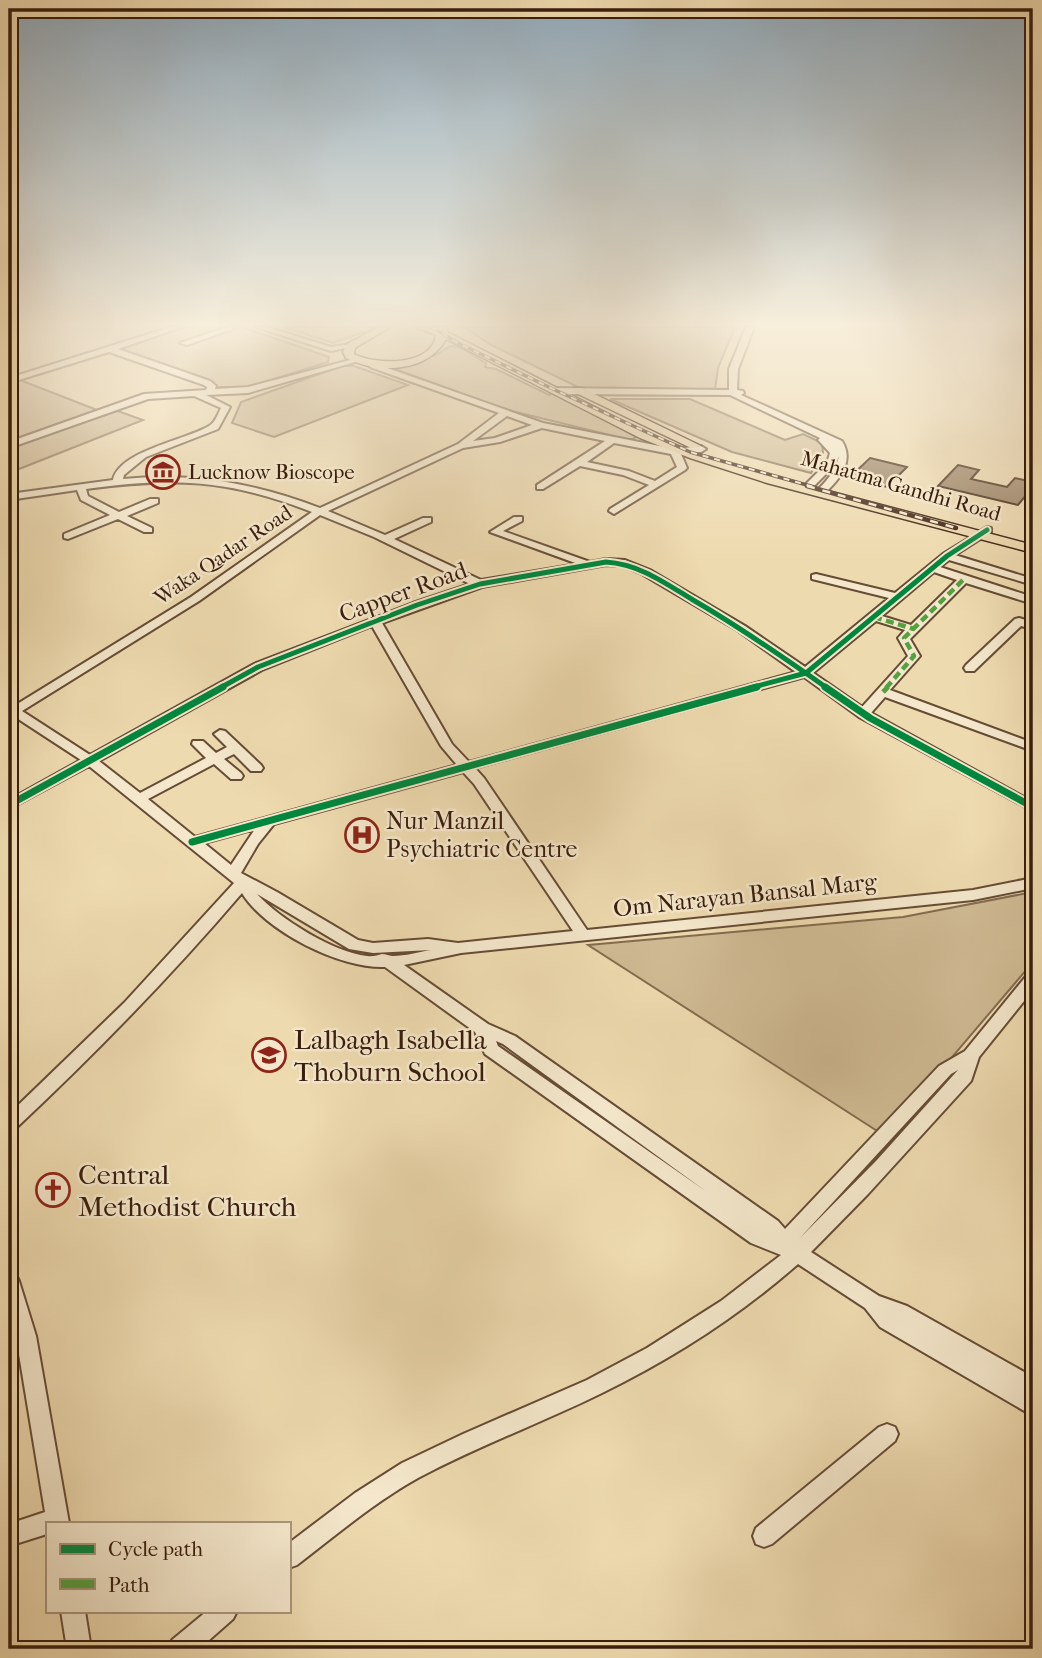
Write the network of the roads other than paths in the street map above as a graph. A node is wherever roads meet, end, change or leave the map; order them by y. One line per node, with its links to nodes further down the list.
1 (123, 404): 11 (street)
2 (220, 404): 16 (street)
3 (479, 404): 8 (street)
4 (593, 404): 14 (main road, Mahatma Gandhi Road)
5 (600, 404): 13 (main road, Mahatma Gandhi Road)
6 (753, 404): 19 (street)
7 (755, 404): 19 (street)
8 (505, 414): 9 (street); 12 (street, Waka Qadar Road)
9 (541, 425): 10 (street); 12 (street, Waka Qadar Road)
10 (611, 440): 14 (street); 15 (street)
11 (9, 445)
12 (461, 446): 24 (street, Waka Qadar Road)
13 (701, 449): 14 (street); 19 (main road, Mahatma Gandhi Road)
14 (680, 452): 17 (street); 19 (main road, Mahatma Gandhi Road)
15 (579, 463): 17 (street); 18 (street)
16 (117, 484): 20 (street); 24 (street)
17 (655, 484): 23 (street)
18 (540, 487)
19 (818, 487): 29 (main road, Mahatma Gandhi Road)
20 (81, 489): 21 (street); 25 (street)
21 (9, 497)
22 (154, 501): 25 (street)
23 (614, 511)
24 (318, 512): 31 (street); 50 (street, Waka Qadar Road)
25 (118, 516): 28 (street); 30 (street)
26 (518, 519): 35 (street)
27 (427, 520): 31 (street)
28 (148, 530)
29 (984, 532): 32 (main road, Mahatma Gandhi Road); 33 (main road, Mahatma Gandhi Road); 34 (street)
30 (68, 536)
31 (385, 539): 40 (street)
32 (1033, 542)
33 (1033, 549)
34 (947, 556): 36 (street); 39 (street)
35 (588, 564): 40 (street, Capper Road); 48 (street, Capper Road)
36 (933, 568): 38 (street); 41 (street)
37 (816, 577): 41 (street)
38 (965, 578): 42 (street); 46 (street)
39 (1033, 582)
40 (480, 584): 44 (street, Capper Road)
41 (897, 597): 43 (street)
42 (1033, 601)
43 (874, 617): 46 (street); 48 (street)
44 (375, 621): 57 (street, Capper Road); 59 (street)
45 (1033, 626): 47 (street)
46 (914, 629): 49 (street)
47 (971, 668)
48 (806, 674): 51 (street, Capper Road); 59 (street)
49 (883, 692): 51 (street); 54 (street)
50 (11, 709): 57 (street)
51 (863, 714): 63 (street, Capper Road)
52 (220, 734): 55 (street)
53 (198, 744): 56 (street)
54 (1033, 747)
55 (235, 748): 56 (street); 58 (street)
56 (215, 758): 60 (street); 61 (street)
57 (90, 760): 61 (street); 62 (street, Capper Road)
58 (256, 768)
59 (468, 769): 64 (street); 68 (street)
60 (236, 776)
61 (138, 799): 65 (street)
62 (9, 805)
63 (1033, 807)
64 (268, 822): 65 (street); 66 (street)
65 (192, 842): 66 (street)
66 (238, 878): 69 (street); 71 (street); 74 (street)
67 (1033, 883): 68 (street, Om Narayan Bansal Marg)
68 (583, 935): 70 (street, Om Narayan Bansal Marg)
69 (373, 948): 70 (street); 71 (street)
70 (461, 948): 71 (street)
71 (386, 961): 77 (street)
72 (1033, 979): 73 (street)
73 (971, 1055): 75 (street); 76 (street)
74 (9, 1124)
75 (882, 1138): 76 (street); 77 (street)
76 (898, 1148): 77 (street)
77 (790, 1247): 79 (street); 87 (street)
78 (9, 1281): 83 (street)
79 (872, 1302): 80 (street); 81 (street)
80 (1033, 1388)
81 (1033, 1406)
82 (887, 1434): 86 (street)
83 (58, 1521)
84 (46, 1524): 85 (street)
85 (9, 1535)
86 (764, 1536)
87 (290, 1557)
88 (73, 1612): 90 (street)
89 (224, 1612): 91 (street)
90 (79, 1649)
91 (181, 1649)

